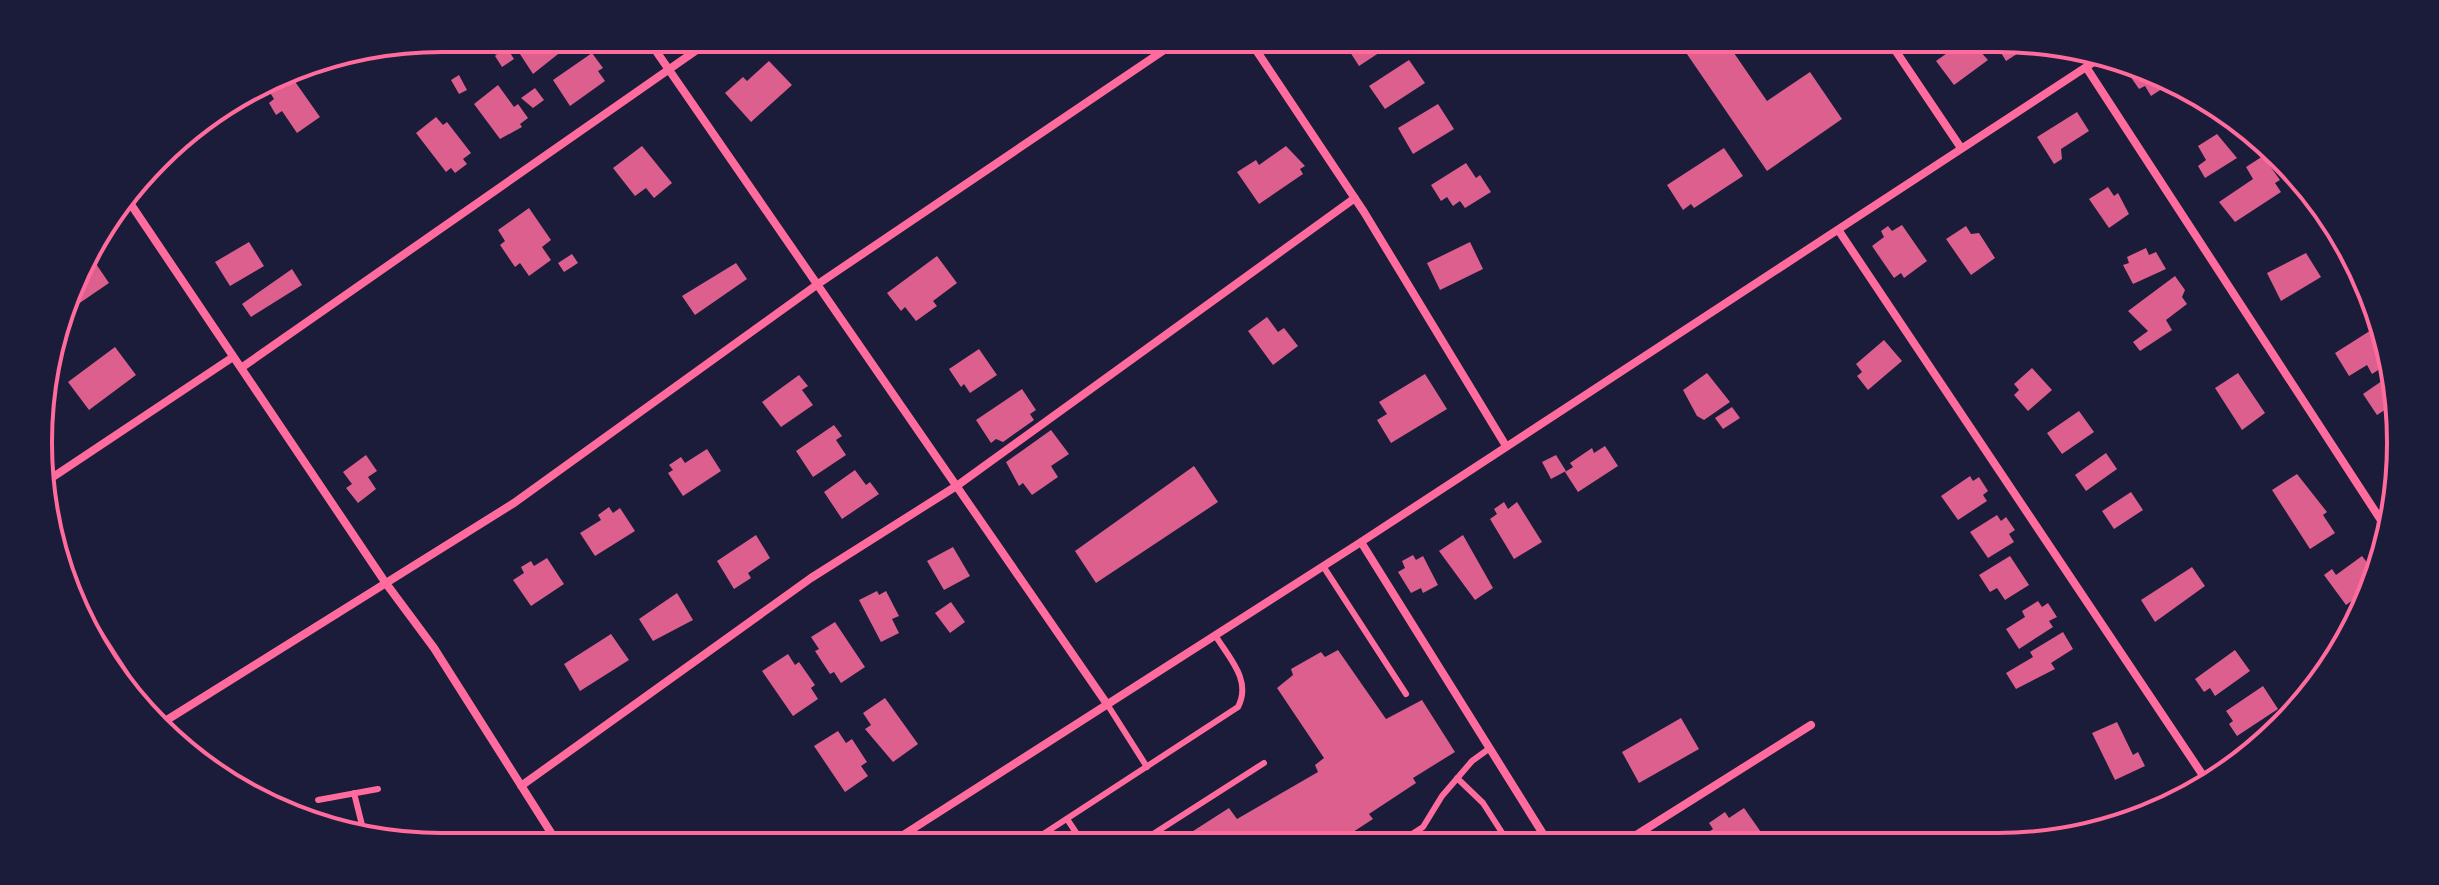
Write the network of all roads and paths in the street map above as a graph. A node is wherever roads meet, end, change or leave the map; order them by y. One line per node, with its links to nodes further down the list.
1 (657, 52): 8 (street)
2 (694, 52): 8 (street)
3 (1161, 52): 13 (street)
4 (1257, 52): 10 (street)
5 (1896, 52): 9 (street)
6 (2091, 64): 7 (street)
7 (2086, 67): 9 (street); 19 (street)
8 (669, 69): 13 (street); 15 (street)
9 (1961, 148): 12 (street)
10 (1355, 198): 16 (street); 18 (street)
11 (132, 206): 14 (street)
12 (1839, 231): 16 (street); 31 (street)
13 (818, 284): 18 (street); 22 (street)
14 (233, 357): 15 (street); 17 (street)
15 (241, 368): 22 (street)
16 (1506, 446): 20 (street)
17 (54, 477)
18 (958, 485): 25 (street); 33 (street)
19 (2379, 518)
20 (1361, 542): 21 (street); 28 (street)
21 (1323, 566): 23 (street); 24 (lane)
22 (385, 582): 26 (street); 33 (street)
23 (1215, 635): 25 (street); 30 (lane)
24 (1406, 694)
25 (1107, 704): 30 (lane); 40 (street)
26 (167, 720)
27 (1811, 725): 47 (street)
28 (1490, 748): 32 (lane); 46 (street)
29 (1264, 763): 43 (lane)
30 (1147, 767): 37 (lane)
31 (2202, 774)
32 (1457, 778): 44 (lane); 45 (lane)
33 (521, 786): 39 (street)
34 (378, 789): 35 (lane)
35 (354, 793): 36 (lane); 38 (lane)
36 (318, 800)
37 (1067, 819): 41 (lane); 42 (lane)
38 (362, 824)
39 (551, 833)
40 (907, 833)
41 (1045, 833)
42 (1076, 833)
43 (1155, 833)
44 (1414, 833)
45 (1502, 833)
46 (1543, 833)
47 (1643, 833)

